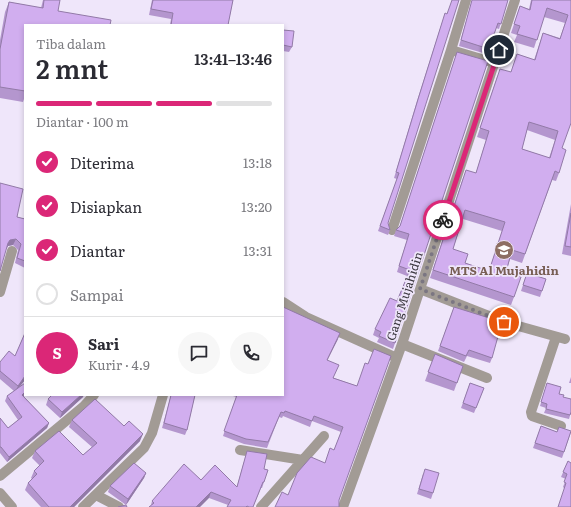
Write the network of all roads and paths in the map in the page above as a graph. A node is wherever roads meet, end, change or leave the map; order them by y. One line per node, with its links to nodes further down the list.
1 (466, 0): 3 (street)
2 (515, 0): 4 (street, Gang Mujahidin)
3 (451, 50): 4 (street); 5 (street)
4 (495, 63): 7 (street, Gang Mujahidin)
5 (392, 230)
6 (12, 251): 8 (street)
7 (420, 289): 10 (street, Gang Mujahidin); 15 (street)
8 (0, 292)
9 (284, 303): 11 (street)
10 (402, 344): 11 (street, Gang Mujahidin); 12 (street)
11 (397, 358): 26 (street, Gang Mujahidin)
12 (487, 378)
13 (93, 396): 19 (street)
14 (163, 396): 21 (street)
15 (560, 426)
16 (324, 436): 18 (street)
17 (240, 450): 18 (street)
18 (303, 460): 25 (street)
19 (0, 476)
20 (0, 493): 22 (street)
21 (96, 495): 23 (street); 24 (street)
22 (12, 507)
23 (83, 507)
24 (119, 507)
25 (262, 507)
26 (343, 507)

